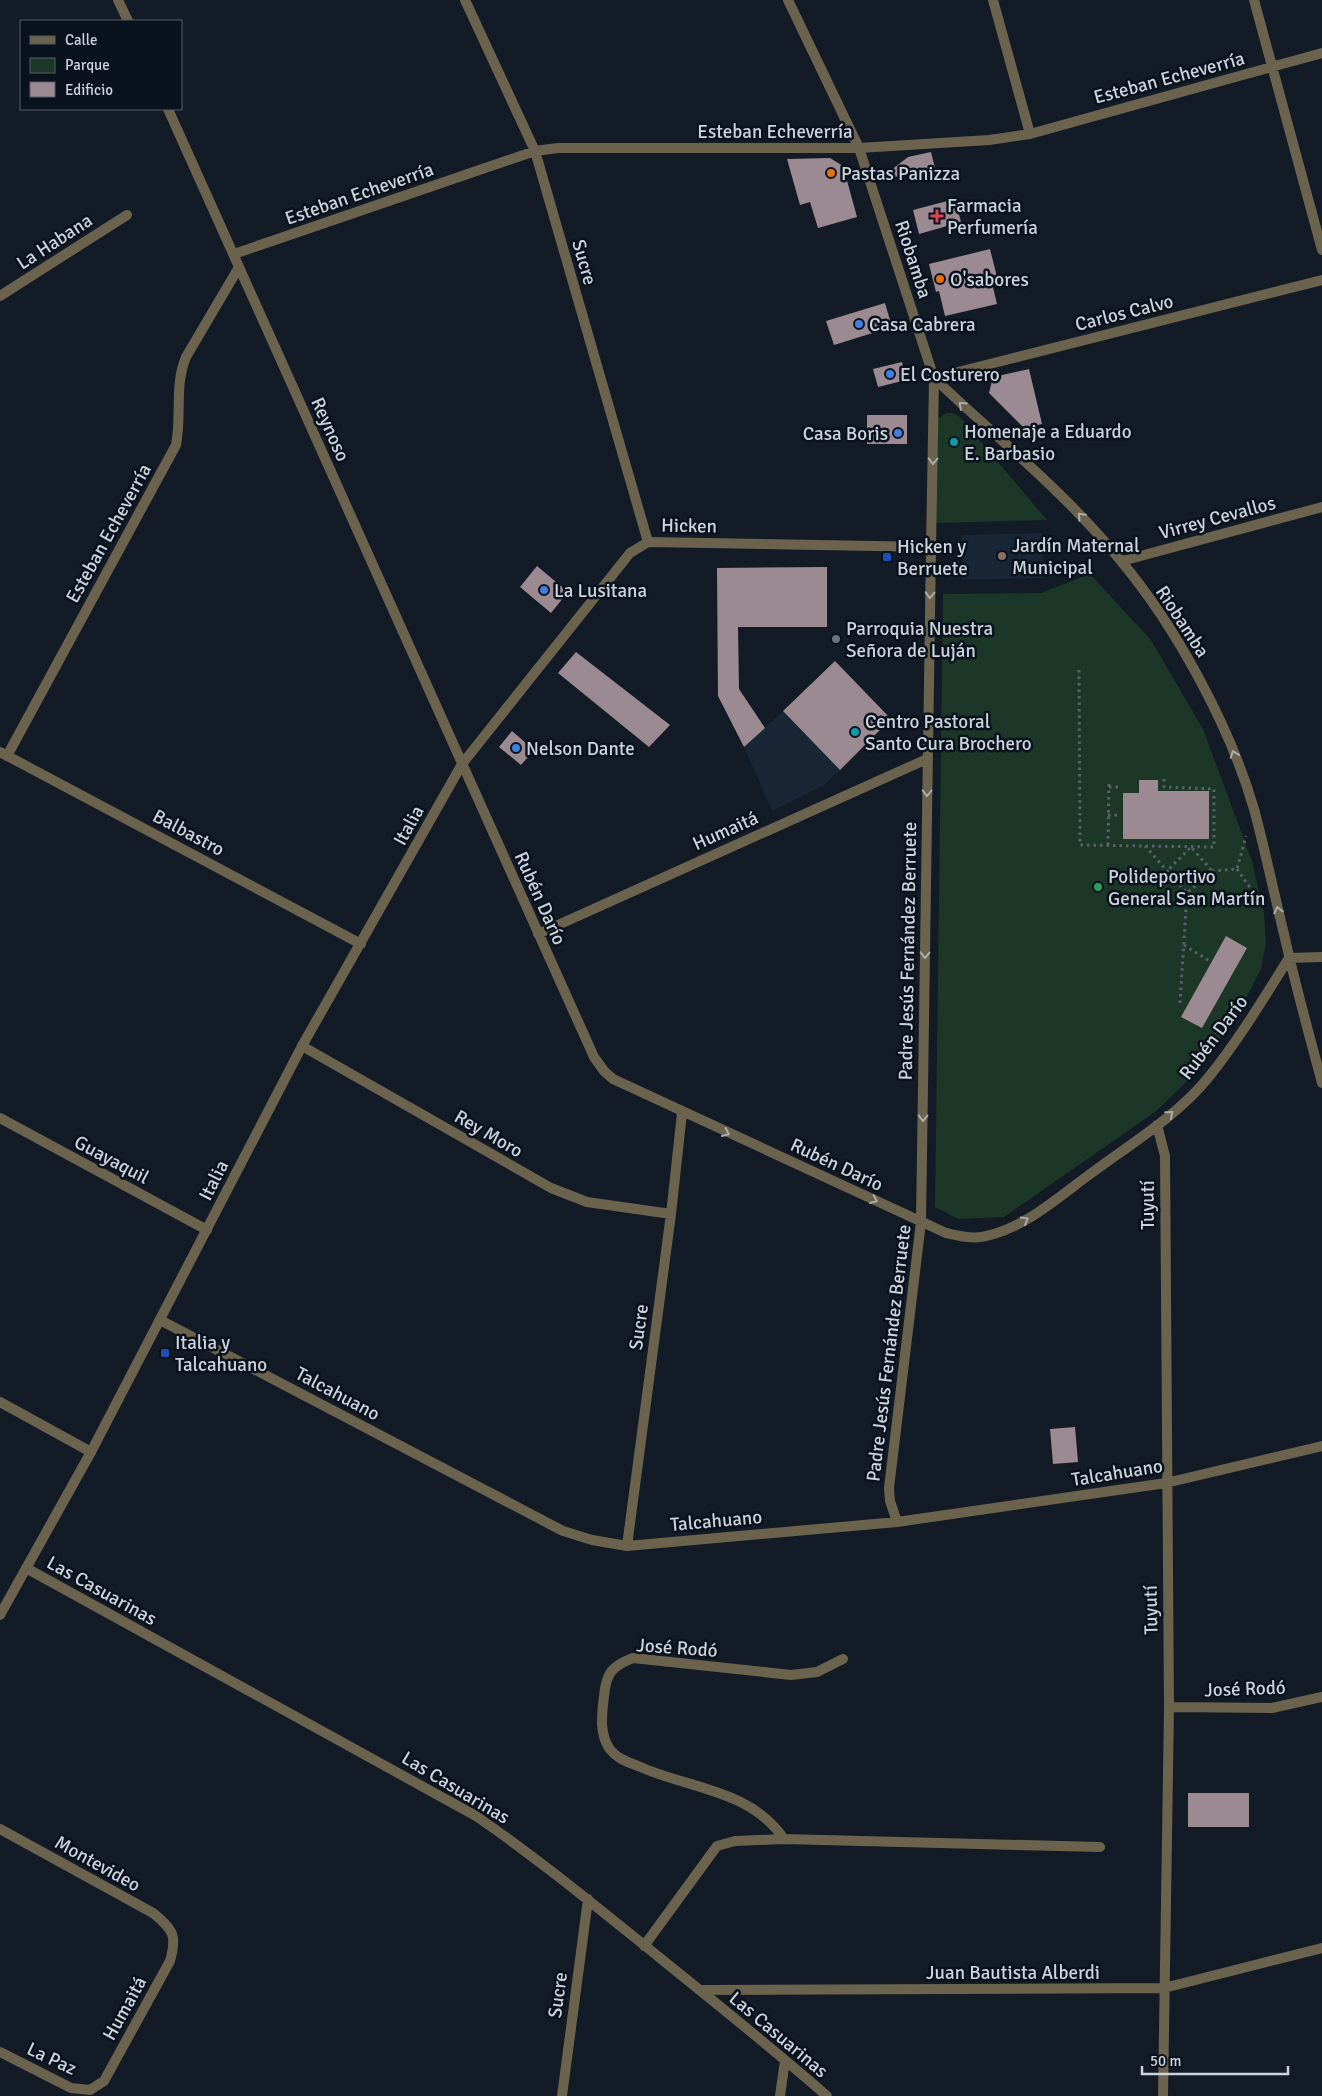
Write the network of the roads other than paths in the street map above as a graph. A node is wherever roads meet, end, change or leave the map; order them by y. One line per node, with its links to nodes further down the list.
1 (118, 0): 6 (street)
2 (465, 0): 12 (street, Sucre)
3 (788, 0): 11 (street, Riobamba)
4 (993, 0): 10 (street)
5 (1254, 0): 8 (street)
6 (128, 20)
7 (1322, 53): 8 (street, Esteban Echeverría)
8 (1272, 67): 10 (street, Esteban Echeverría); 14 (street)
9 (168, 110): 15 (street, Reynoso)
10 (1030, 134): 11 (street, Esteban Echeverría)
11 (859, 148): 12 (street, Esteban Echeverría); 19 (street, Riobamba)
12 (535, 151): 15 (street, Esteban Echeverría); 21 (street, Sucre)
13 (127, 215): 18 (street, La Habana)
14 (1322, 250)
15 (234, 254): 16 (street, Reynoso)
16 (239, 267): 24 (street, Esteban Echeverría); 26 (street, Reynoso)
17 (1322, 280): 19 (street, Carlos Calvo)
18 (0, 296)
19 (934, 378): 22 (street, Padre Jesús Fernández Berruete, one-way to 22); 23 (street, Riobamba, one-way to 19)
20 (1322, 507): 23 (street, Virrey Cevallos)
21 (648, 542): 22 (street, Hicken); 26 (street, Hicken)
22 (931, 547): 25 (street, Padre Jesús Fernández Berruete, one-way to 25)
23 (1122, 561): 30 (street, Riobamba, one-way to 23)
24 (3, 754): 28 (street, Balbastro)
25 (927, 758): 27 (street, Humaitá); 37 (street, Padre Jesús Fernández Berruete, one-way to 37)
26 (462, 764): 27 (street, Rubén Darío); 28 (street, Italia)
27 (538, 934): 33 (street, Rubén Darío)
28 (361, 944): 31 (street, Italia)
29 (1322, 957): 30 (street)
30 (1289, 958): 32 (street, Riobamba); 35 (street, Rubén Darío, one-way to 30)
31 (302, 1046): 36 (street, Rey Moro); 38 (street, Italia)
32 (1322, 1083)
33 (682, 1112): 36 (street, Sucre); 37 (street, Rubén Darío, one-way to 37)
34 (0, 1118): 38 (street, Guayaquil)
35 (1157, 1125): 37 (street, Rubén Darío, one-way to 35); 43 (street, Tuyutí)
36 (671, 1214): 45 (street, Sucre)
37 (922, 1222): 44 (street, Padre Jesús Fernández Berruete)
38 (207, 1230): 39 (street, Italia)
39 (160, 1320): 42 (street, Italia); 45 (street, Talcahuano)
40 (0, 1402): 42 (street)
41 (1322, 1446): 43 (street, Talcahuano)
42 (91, 1452): 46 (street, Italia)
43 (1166, 1483): 44 (street, Talcahuano); 50 (street, Tuyutí)
44 (896, 1522): 45 (street, Talcahuano)
45 (627, 1546)
46 (26, 1568): 47 (street, Italia); 54 (street, Las Casuarinas)
47 (0, 1614)
48 (843, 1659): 52 (street, José Rodó)
49 (1322, 1697): 50 (street, José Rodó)
50 (1169, 1707): 58 (street, Tuyutí)
51 (0, 1829): 55 (street, Montevideo)
52 (784, 1839): 53 (street); 56 (street)
53 (1100, 1847)
54 (588, 1899): 56 (street, Las Casuarinas); 63 (street, Sucre)
55 (173, 1934): 62 (street, Humaitá)
56 (644, 1946): 59 (street, Las Casuarinas)
57 (1322, 1948): 58 (street, Juan Bautista Alberdi)
58 (1164, 1988): 59 (street, Juan Bautista Alberdi); 66 (street, Tuyutí)
59 (699, 1990): 61 (street, Las Casuarinas)
60 (0, 2052): 62 (street, La Paz)
61 (785, 2060): 64 (street); 65 (street, Las Casuarinas)
62 (90, 2090)
63 (562, 2096)
64 (780, 2096)
65 (827, 2096)
66 (1163, 2096)

